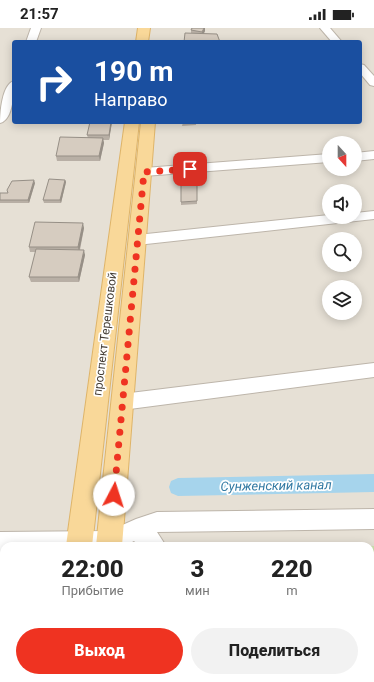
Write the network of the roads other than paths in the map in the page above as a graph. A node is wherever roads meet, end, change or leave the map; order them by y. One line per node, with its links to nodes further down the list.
1 (36, 28): 4 (street)
2 (144, 28): 5 (main road)
3 (325, 28): 6 (street)
4 (32, 40)
5 (142, 40)
6 (335, 40)
7 (362, 69): 8 (street)
8 (374, 82)
9 (12, 89): 10 (street)
10 (0, 120)
11 (132, 124): 23 (main road, проспект Терешковой)
12 (148, 124): 16 (main road, проспект Терешковой)
13 (374, 155): 14 (street)
14 (362, 156)
15 (322, 159): 16 (street)
16 (144, 172): 18 (main road, проспект Терешковой)
17 (374, 215): 18 (street)
18 (137, 240): 20 (main road, проспект Терешковой)
19 (374, 370): 20 (street)
20 (122, 402): 24 (main road, проспект Терешковой)
21 (374, 519): 22 (street)
22 (136, 529): 25 (street); 26 (street)
23 (79, 542)
24 (110, 542)
25 (113, 542)
26 (150, 542)

